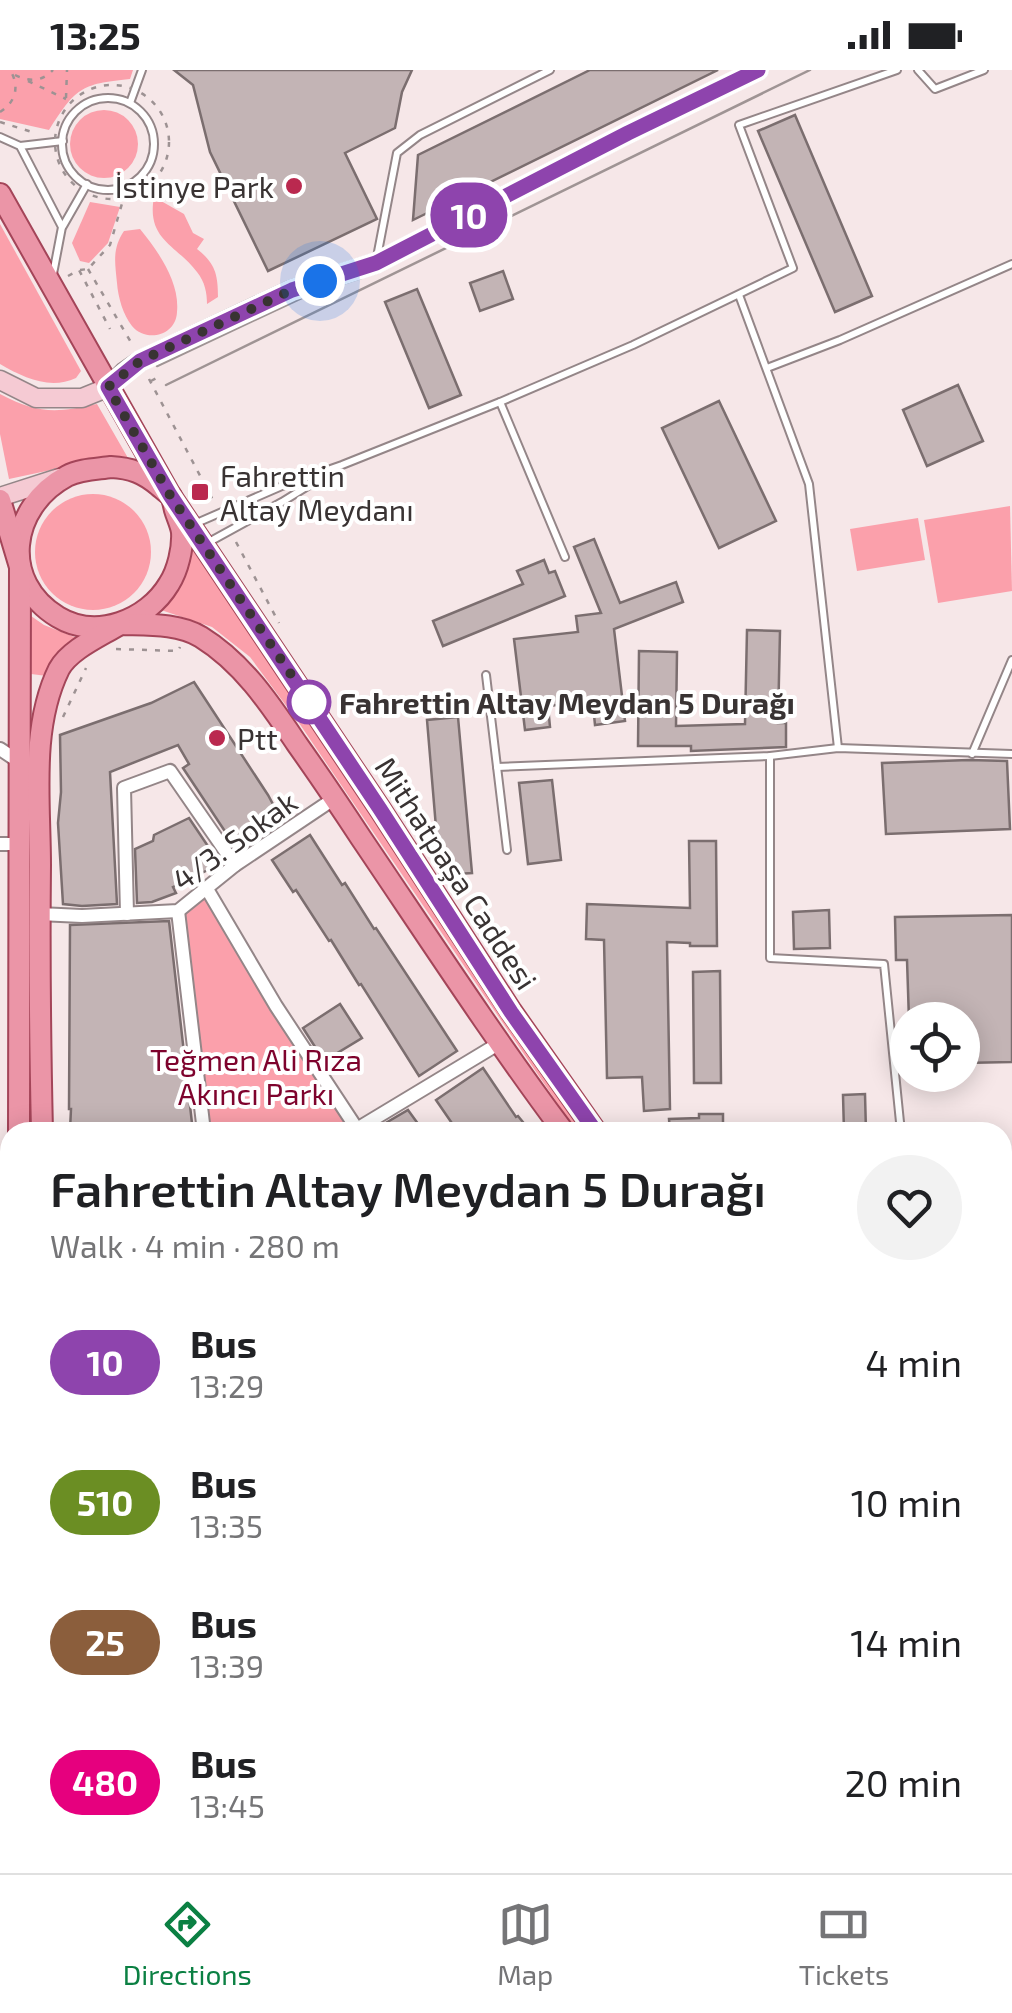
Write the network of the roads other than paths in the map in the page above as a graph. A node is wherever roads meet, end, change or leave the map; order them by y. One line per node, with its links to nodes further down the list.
1 (142, 70): 7 (lane)
2 (550, 70): 14 (lane)
3 (758, 70): 14 (main road)
4 (897, 70): 17 (lane)
5 (918, 70): 6 (lane)
6 (984, 70)
7 (130, 103): 9 (lane); 11 (lane)
8 (0, 137): 10 (lane)
9 (59, 142): 10 (lane); 11 (lane)
10 (20, 146): 13 (lane)
11 (85, 187): 13 (lane)
12 (0, 194): 16 (main road)
13 (62, 228): 16 (lane)
14 (376, 263): 20 (main road)
15 (1012, 264): 18 (lane)
16 (51, 285): 20 (main road)
17 (739, 295): 18 (lane); 21 (lane)
18 (767, 368): 34 (lane)
19 (0, 380): 20 (main road)
20 (108, 387): 24 (main road)
21 (500, 402): 22 (lane); 29 (lane)
22 (342, 465): 26 (lane); 27 (lane)
23 (70, 475): 24 (main road); 25 (main road); 30 (main road)
24 (170, 495): 26 (main road, Mithatpaşa Caddesi); 31 (main road)
25 (0, 498): 30 (main road)
26 (191, 526): 27 (main road, Mithatpaşa Caddesi)
27 (205, 545): 55 (main road, Mithatpaşa Caddesi)
28 (0, 552): 30 (main road)
29 (565, 557)
30 (20, 567): 31 (main road); 37 (main road)
31 (120, 624): 40 (main road, Mithatpaşa Caddesi); 46 (main road)
32 (1012, 660): 35 (lane)
33 (486, 676): 39 (lane)
34 (838, 748): 35 (lane); 38 (lane)
35 (972, 754): 36 (lane)
36 (1012, 754)
37 (9, 755): 41 (main road)
38 (770, 756): 39 (lane); 56 (lane)
39 (496, 767): 42 (lane)
40 (335, 798): 43 (street, 4/3. Sokak); 48 (main road, Mithatpaşa Caddesi)
41 (9, 844): 49 (main road)
42 (506, 850)
43 (235, 865): 44 (street, 4/3. Sokak); 47 (street)
44 (207, 889): 45 (street, 4/3. Sokak); 52 (street)
45 (178, 911): 47 (street, 4/3. Sokak); 51 (street)
46 (40, 914): 47 (street, 4/3. Sokak); 50 (main road)
47 (127, 914)
48 (498, 1044): 53 (street); 54 (main road, Mithatpaşa Caddesi)
49 (19, 1122)
50 (42, 1122)
51 (203, 1122)
52 (351, 1122)
53 (373, 1122)
54 (556, 1122)
55 (589, 1122)
56 (900, 1122)

